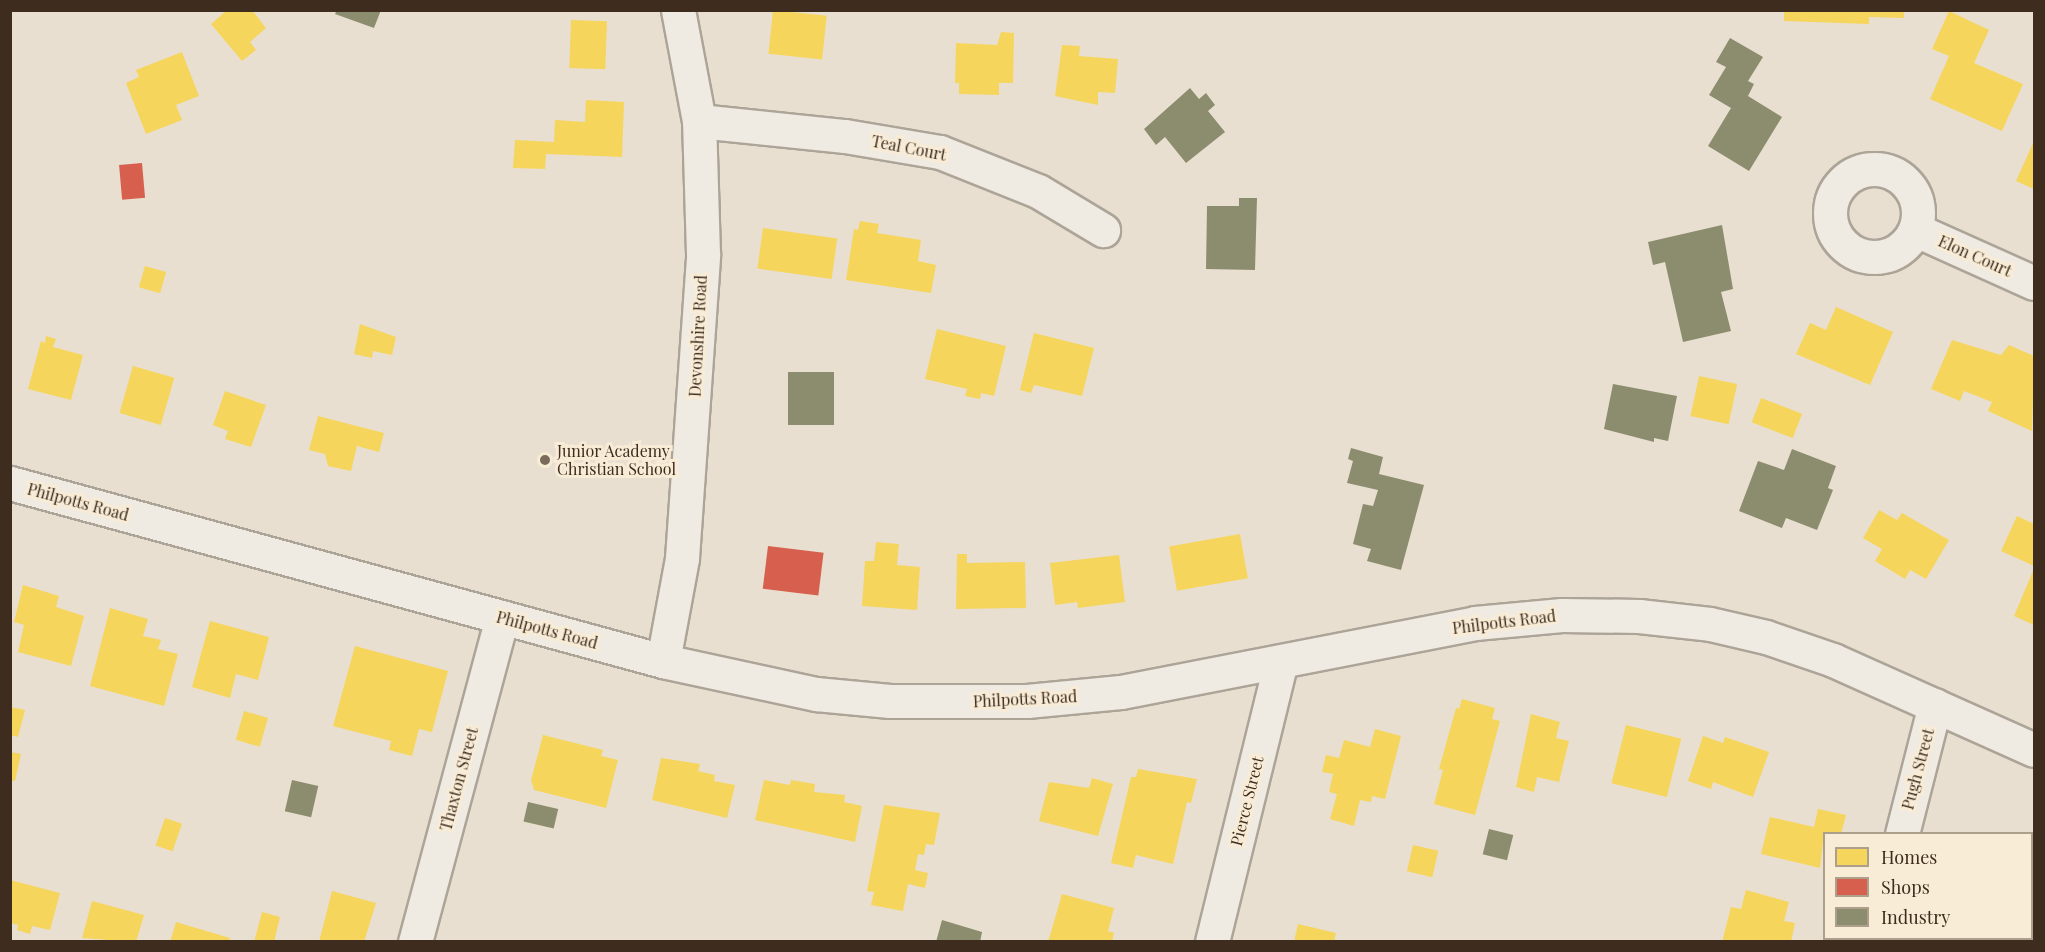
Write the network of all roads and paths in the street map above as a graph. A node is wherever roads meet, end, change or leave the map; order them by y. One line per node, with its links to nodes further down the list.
1 (678, 10): 2 (street, Devonshire Road)
2 (699, 121): 3 (street, Teal Court); 8 (street, Devonshire Road)
3 (1103, 230)
4 (1916, 230): 5 (street, Elon Court)
5 (2034, 283)
6 (10, 483): 7 (street, Philpotts Road)
7 (502, 617): 8 (street, Philpotts Road); 13 (street, Thaxton Street)
8 (663, 661): 9 (street, Philpotts Road)
9 (1281, 661): 10 (street, Philpotts Road); 14 (street, Pierce Street)
10 (1935, 705): 11 (street, Philpotts Road); 12 (street, Pugh Street)
11 (2034, 750)
12 (1903, 832)
13 (416, 942)
14 (1212, 942)

